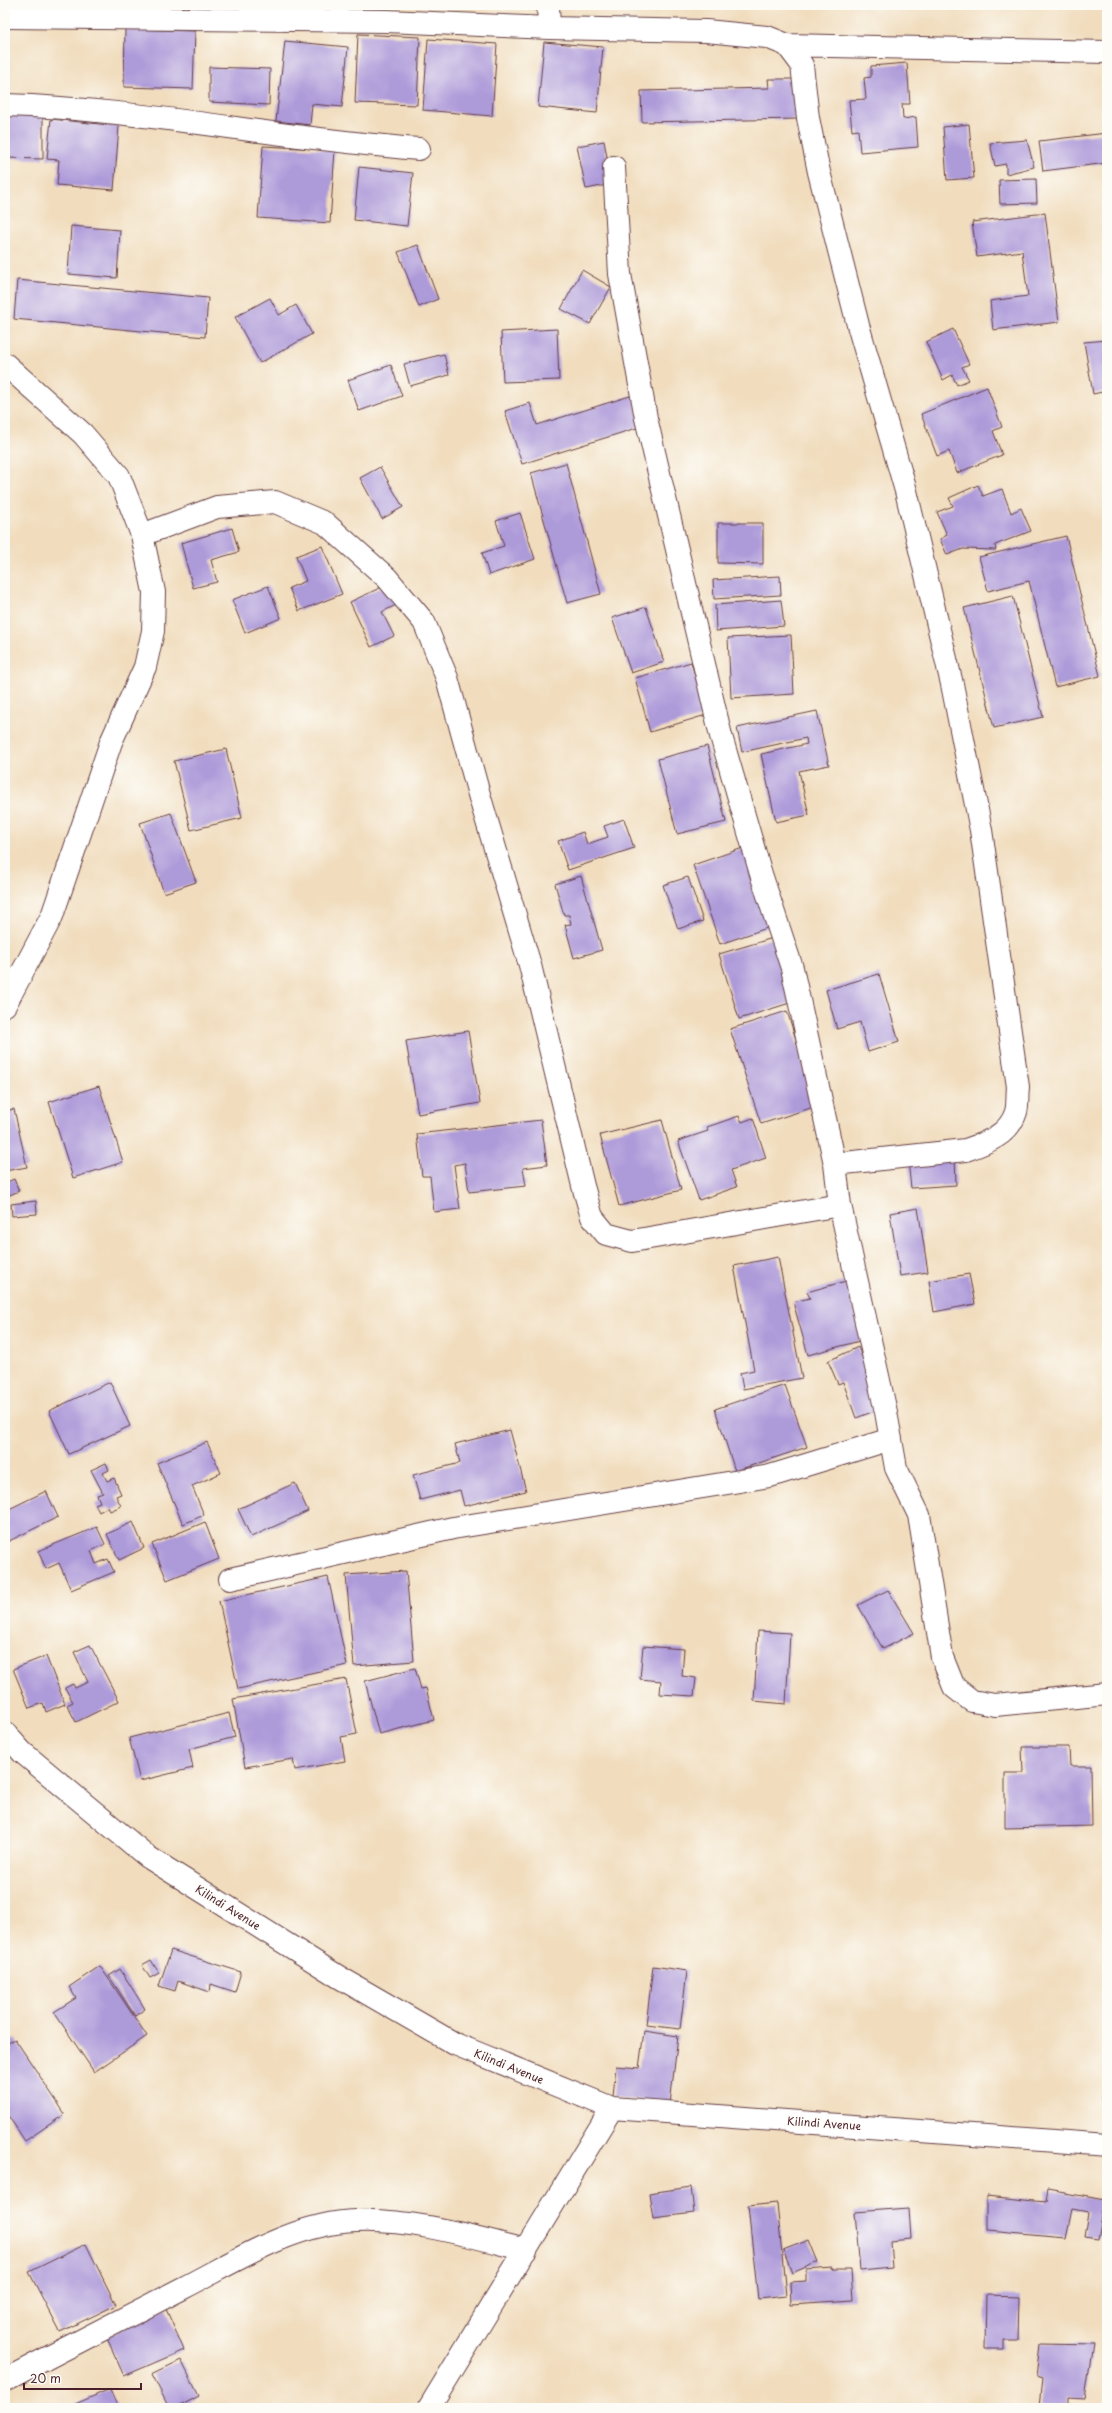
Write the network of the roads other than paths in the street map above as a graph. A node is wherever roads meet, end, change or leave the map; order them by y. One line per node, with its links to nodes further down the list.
1 (548, 5): 3 (street)
2 (5, 17): 3 (street)
3 (549, 28): 4 (street)
4 (788, 45): 5 (street); 12 (street)
5 (1107, 52)
6 (5, 105): 7 (street)
7 (418, 149)
8 (614, 167): 12 (street)
9 (5, 364): 10 (street)
10 (142, 535): 11 (street); 13 (street)
11 (5, 1005)
12 (835, 1164): 13 (street)
13 (840, 1205): 14 (street)
14 (892, 1439): 15 (street); 16 (street)
15 (230, 1579)
16 (1107, 1694)
17 (5, 1733): 18 (street, Kilindi Avenue)
18 (612, 2108): 19 (street, Kilindi Avenue); 20 (street)
19 (1107, 2145)
20 (526, 2250): 21 (street); 22 (street)
21 (5, 2380)
22 (429, 2408)

